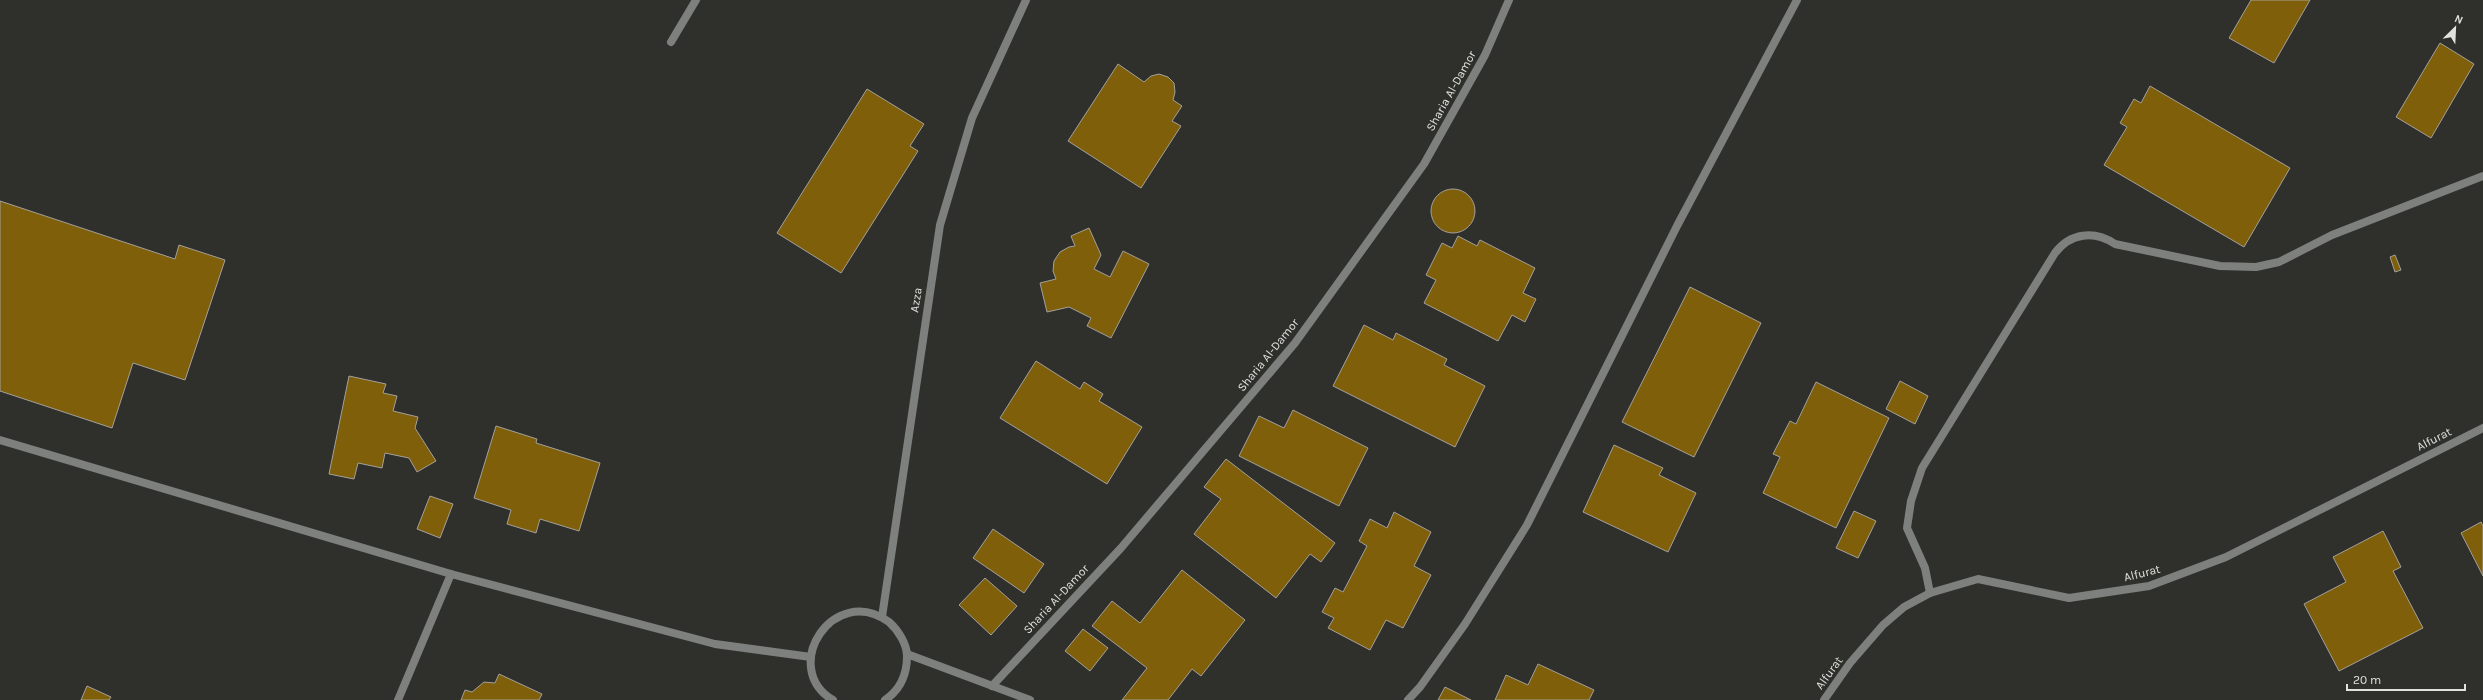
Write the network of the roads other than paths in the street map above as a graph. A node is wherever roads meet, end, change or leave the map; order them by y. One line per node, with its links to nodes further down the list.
1 (696, 0): 5 (street)
2 (1026, 0): 11 (street, Azza)
3 (1509, 0): 14 (street, Sharia Al-Damor)
4 (1796, 0): 19 (street)
5 (671, 42)
6 (2483, 176): 10 (street)
7 (2483, 428): 10 (street, Alfurat)
8 (0, 440): 9 (street)
9 (451, 574): 13 (street); 15 (street)
10 (1930, 593): 20 (street, Alfurat)
11 (882, 617): 12 (street); 13 (street)
12 (907, 654): 14 (street); 17 (street)
13 (811, 657): 16 (street)
14 (992, 686): 18 (street)
15 (398, 700)
16 (833, 700)
17 (885, 700)
18 (1030, 700)
19 (1408, 700)
20 (1824, 700)

